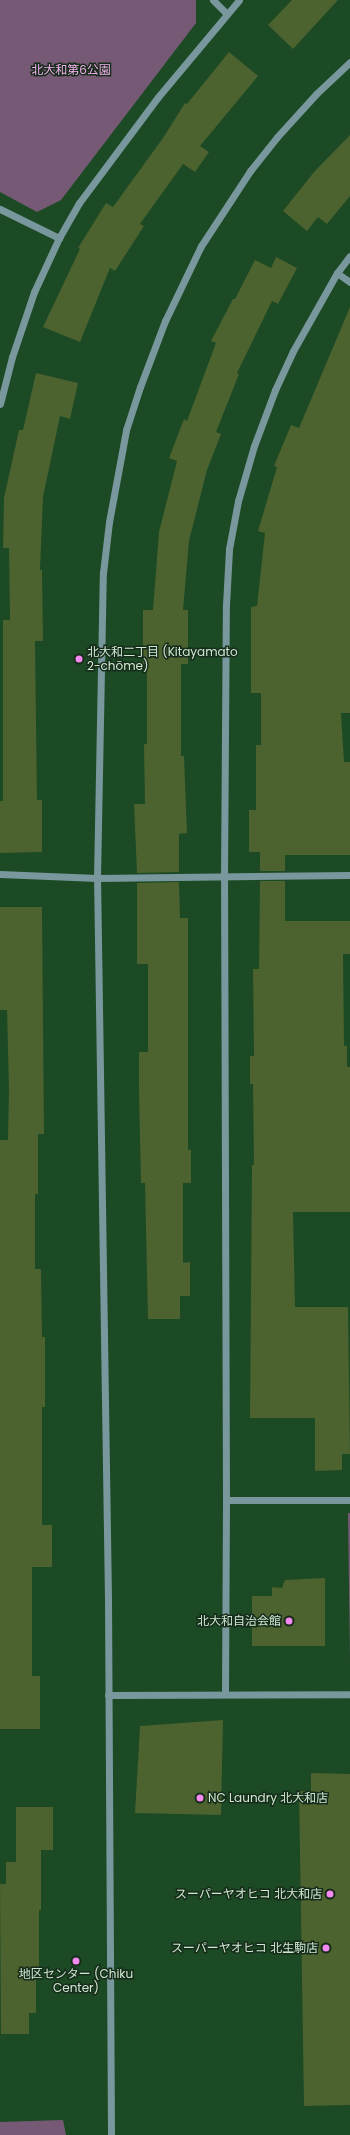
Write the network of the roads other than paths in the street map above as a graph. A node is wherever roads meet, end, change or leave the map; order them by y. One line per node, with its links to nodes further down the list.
1 (213, 0): 3 (street)
2 (238, 0): 3 (street)
3 (226, 14): 6 (street)
4 (350, 62): 15 (street)
5 (0, 209): 6 (street)
6 (59, 238): 10 (street)
7 (350, 256): 8 (street)
8 (337, 273): 9 (street); 14 (street)
9 (350, 282)
10 (1, 391): 11 (street)
11 (0, 404)
12 (0, 874): 15 (street)
13 (350, 875): 14 (street)
14 (224, 877): 15 (street); 16 (street)
15 (97, 878): 20 (street)
16 (226, 1500): 17 (street); 18 (street)
17 (350, 1500)
18 (225, 1694): 19 (street); 20 (street)
19 (350, 1694)
20 (108, 1695): 21 (street)
21 (111, 2135)

